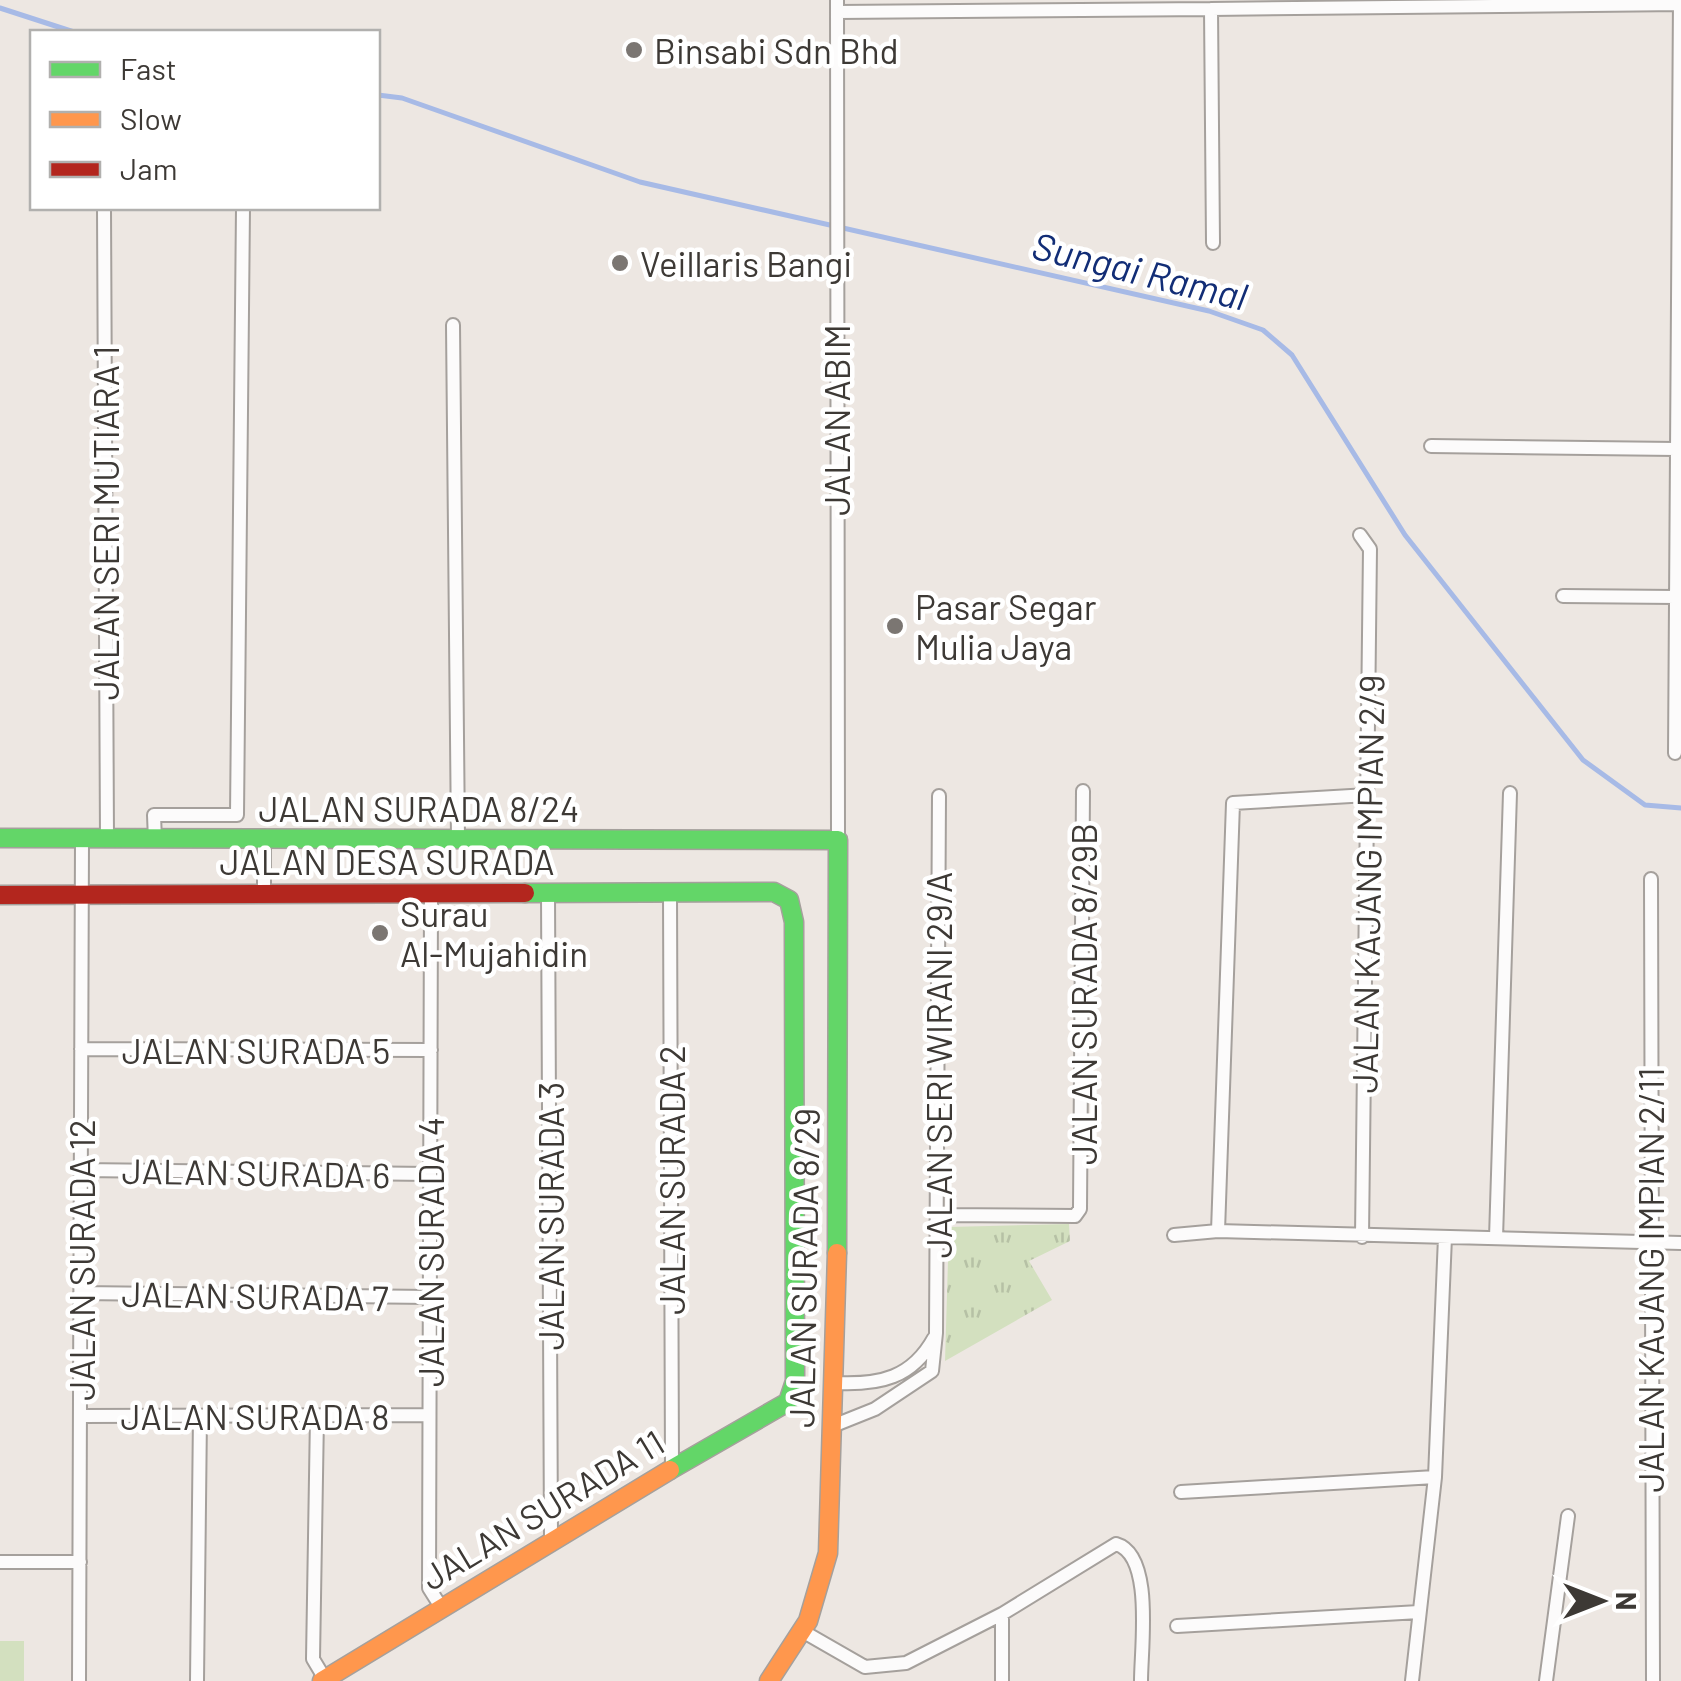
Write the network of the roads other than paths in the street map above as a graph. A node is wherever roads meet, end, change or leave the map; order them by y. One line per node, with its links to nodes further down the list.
1 (1680, 3): 3 (street); 4 (street)
2 (837, 6): 3 (street); 25 (street, JALAN ABIM)
3 (1210, 10): 7 (street)
4 (1680, 151): 10 (street)
5 (104, 210): 21 (street, JALAN SERI MUTIARA 1)
6 (243, 210): 22 (street)
7 (1213, 243)
8 (454, 325): 24 (street)
9 (1431, 446): 10 (street)
10 (1676, 449): 13 (street)
11 (1360, 536): 17 (street, JALAN KAJANG IMPIAN 2/9)
12 (1563, 596): 13 (street)
13 (1676, 597): 14 (street)
14 (1675, 753)
15 (1083, 791): 37 (street, JALAN SURADA 8/29B)
16 (1510, 793): 42 (street)
17 (1368, 795): 38 (street); 40 (street, JALAN KAJANG IMPIAN 2/9)
18 (939, 796): 37 (street, JALAN SERI WIRANI 29/A)
19 (0, 838): 20 (street, JALAN SURADA 8/24)
20 (82, 839): 21 (street, JALAN SURADA 8/24); 29 (street, JALAN SURADA 12)
21 (107, 839): 22 (street, JALAN SURADA 8/24)
22 (154, 840): 23 (street, JALAN SURADA 8/24)
23 (264, 840): 24 (street, JALAN SURADA 8/24); 30 (street)
24 (458, 840): 25 (street, JALAN SURADA 8/24)
25 (838, 840): 48 (street, JALAN SURADA 8/29)
26 (1651, 879): 43 (street, JALAN KAJANG IMPIAN 2/11)
27 (548, 893): 28 (street, JALAN DESA SURADA); 31 (street, JALAN DESA SURADA); 59 (street, JALAN SURADA 3)
28 (670, 893): 49 (street, JALAN DESA SURADA); 55 (street, JALAN SURADA 2)
29 (82, 894): 30 (street, JALAN DESA SURADA); 32 (street, JALAN DESA SURADA); 33 (street, JALAN SURADA 12)
30 (264, 894): 31 (street, JALAN DESA SURADA)
31 (431, 894): 34 (street, JALAN SURADA 4)
32 (0, 895)
33 (81, 1050): 34 (street, JALAN SURADA 5); 35 (street, JALAN SURADA 12)
34 (431, 1050): 36 (street, JALAN SURADA 4)
35 (81, 1170): 36 (street, JALAN SURADA 6); 45 (street, JALAN SURADA 12)
36 (430, 1174): 46 (street, JALAN SURADA 4)
37 (937, 1216): 47 (street, JALAN SERI WIRANI 29/A)
38 (1218, 1231): 39 (street); 40 (street)
39 (1174, 1236)
40 (1362, 1237): 41 (street)
41 (1444, 1237): 42 (street); 56 (street)
42 (1496, 1238): 43 (street)
43 (1649, 1242): 44 (street); 76 (street, JALAN KAJANG IMPIAN 2/11)
44 (1681, 1243)
45 (80, 1293): 46 (street, JALAN SURADA 7); 51 (street, JALAN SURADA 12)
46 (430, 1297): 50 (street, JALAN SURADA 4)
47 (936, 1334): 48 (street); 54 (street, JALAN SERI WIRANI 29/A)
48 (836, 1383): 54 (street, JALAN SURADA 8/29)
49 (793, 1393): 55 (street, JALAN SURADA 11)
50 (430, 1415): 53 (street, JALAN SURADA 8); 62 (street, JALAN SURADA 4)
51 (80, 1416): 52 (street, JALAN SURADA 8); 61 (street, JALAN SURADA 12)
52 (200, 1416): 53 (street, JALAN SURADA 8); 70 (street)
53 (316, 1416): 68 (street)
54 (835, 1425): 66 (street, JALAN SURADA 8/29)
55 (672, 1468): 59 (street, JALAN SURADA 11)
56 (1435, 1477): 57 (street); 63 (street)
57 (1180, 1492)
58 (1568, 1516): 75 (street)
59 (551, 1540): 62 (street, JALAN SURADA 11)
60 (0, 1562): 61 (street)
61 (80, 1562): 69 (street, JALAN SURADA 12)
62 (441, 1607): 68 (street, JALAN SURADA 11)
63 (1419, 1612): 65 (street); 74 (street)
64 (1002, 1614): 67 (street); 72 (street); 73 (street)
65 (1178, 1626)
66 (804, 1632): 67 (street); 71 (street, JALAN SURADA 8/29)
67 (865, 1674)
68 (323, 1680)
69 (79, 1681)
70 (197, 1681)
71 (769, 1681)
72 (1002, 1681)
73 (1141, 1681)
74 (1412, 1681)
75 (1546, 1681)
76 (1653, 1681)

